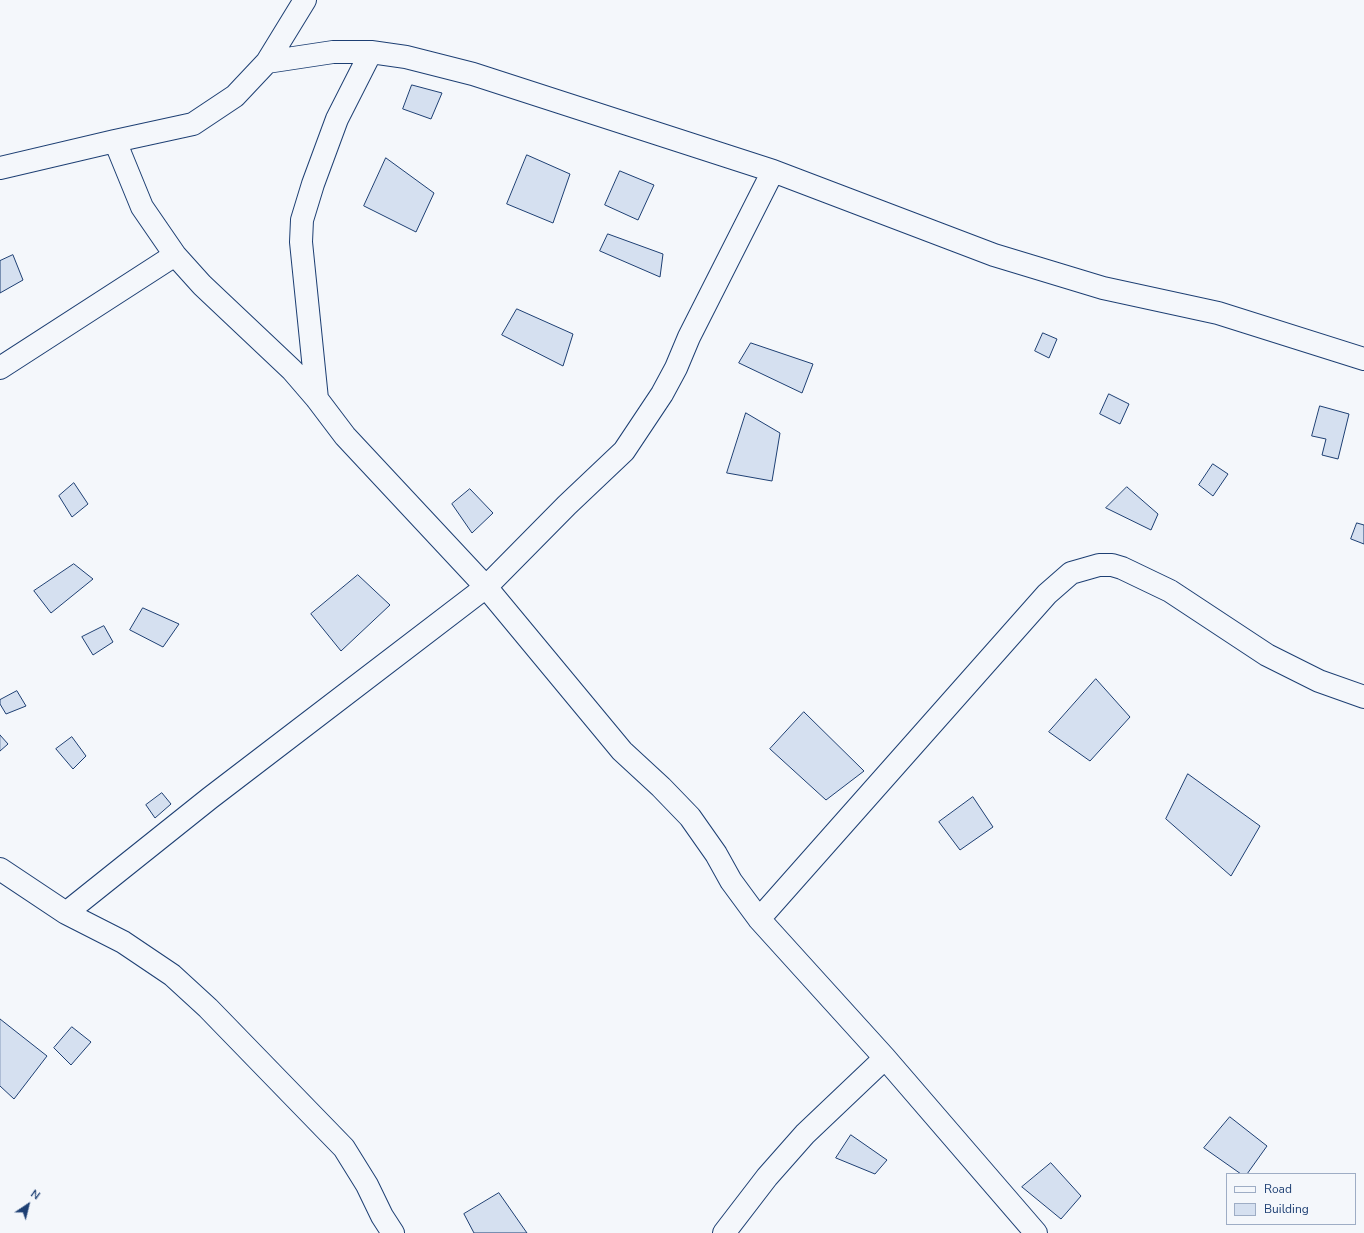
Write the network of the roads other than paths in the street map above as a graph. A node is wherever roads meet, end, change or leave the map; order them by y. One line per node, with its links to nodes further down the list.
1 (305, 0): 3 (street)
2 (370, 52): 3 (street); 6 (street); 10 (street)
3 (267, 62): 4 (street)
4 (115, 141): 5 (street); 7 (street)
5 (0, 168)
6 (772, 171): 8 (street); 11 (street)
7 (175, 255): 9 (street); 10 (street)
8 (1364, 359)
9 (0, 368)
10 (317, 399): 11 (street)
11 (486, 587): 14 (street); 15 (street)
12 (1364, 697): 15 (street)
13 (0, 869): 14 (street)
14 (66, 912): 17 (street)
15 (759, 919): 16 (street)
16 (885, 1058): 18 (street); 19 (street)
17 (392, 1233)
18 (724, 1233)
19 (1036, 1233)

